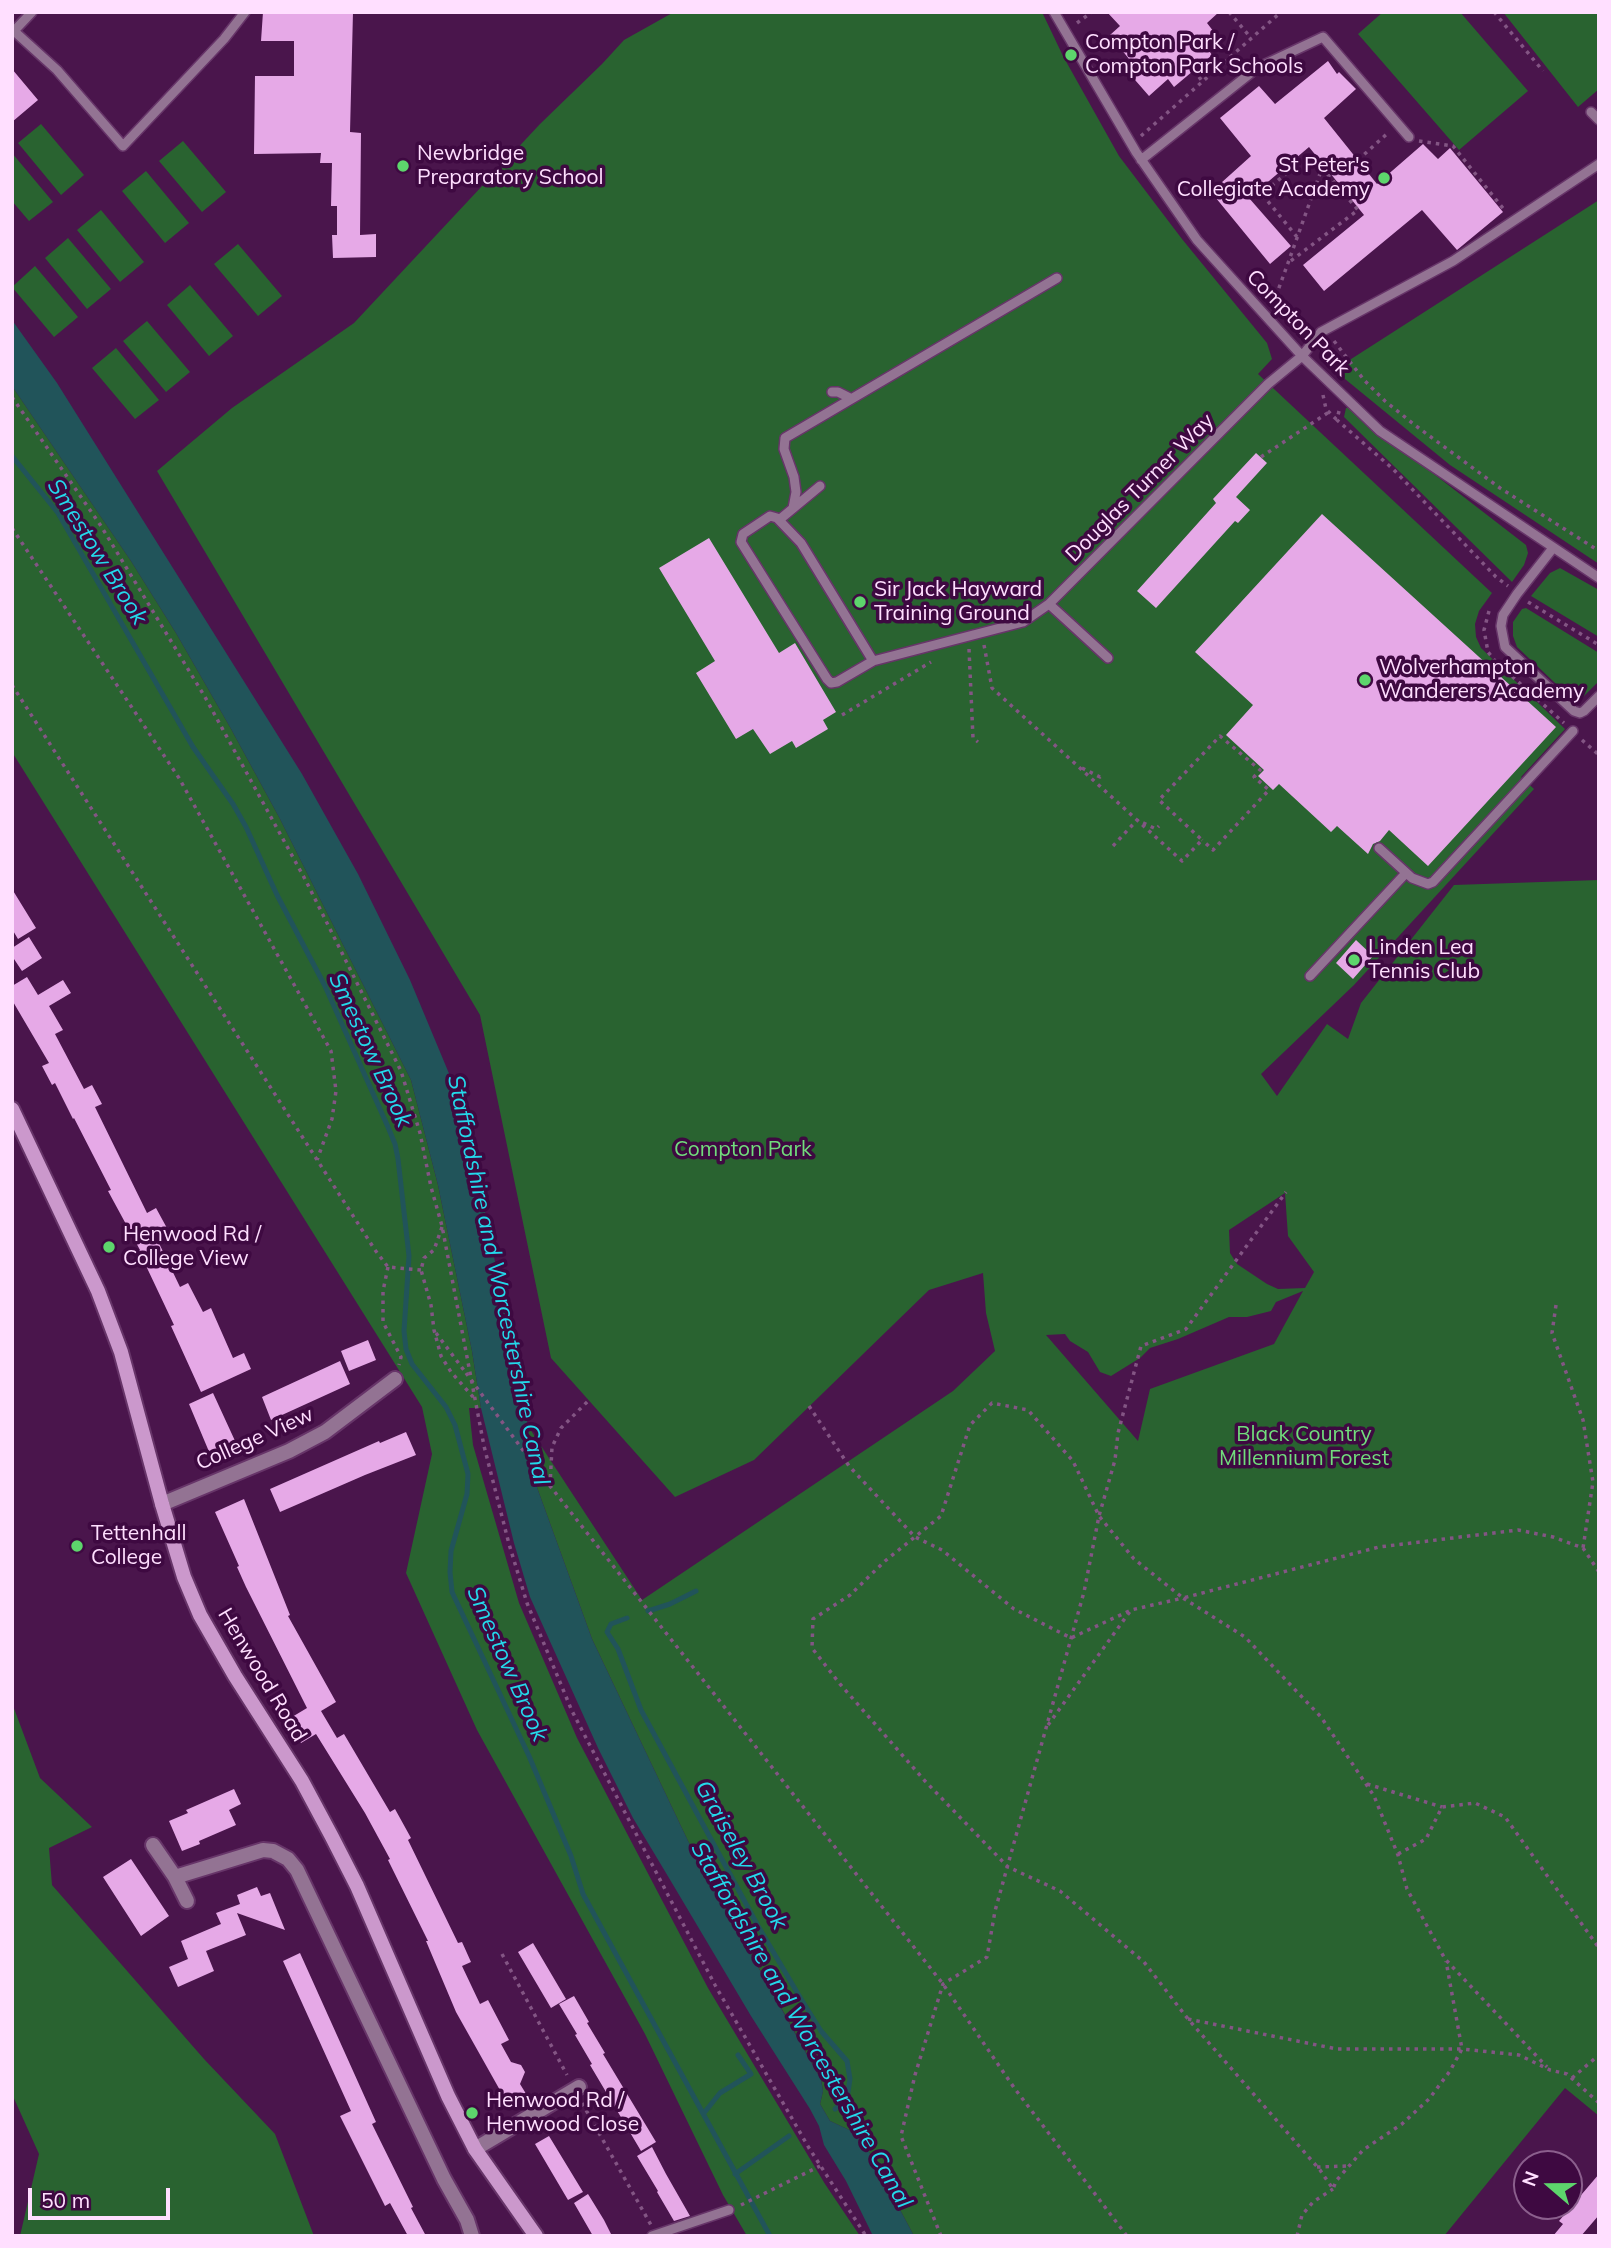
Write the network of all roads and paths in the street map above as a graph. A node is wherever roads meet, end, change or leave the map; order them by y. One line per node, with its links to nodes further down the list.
1 (32, 12): 9 (lane)
2 (245, 12): 9 (lane)
3 (1054, 12): 8 (lane, Compton Park)
4 (1092, 12): 8 (path)
5 (1229, 12): 10 (path)
6 (1281, 12): 10 (path)
7 (1494, 12): 12 (path)
8 (1065, 30): 18 (lane, Compton Park)
9 (13, 31)
10 (1251, 38): 13 (path)
11 (1194, 70): 13 (path)
12 (1543, 71)
13 (1202, 81): 18 (path)
14 (1591, 112): 15 (lane)
15 (1599, 120)
16 (1397, 123): 17 (lane); 19 (lane); 20 (path)
17 (1412, 139): 23 (path)
18 (1131, 144): 19 (lane, Compton Park)
19 (1141, 160): 27 (lane, Compton Park)
20 (1358, 160)
21 (1599, 164): 23 (lane, Douglas Turner Way)
22 (1322, 168): 24 (path); 24 (path); 25 (path)
23 (1512, 222): 29 (lane, Douglas Turner Way)
24 (1297, 237): 25 (path)
25 (1288, 263): 27 (path)
26 (1057, 278): 33 (lane)
27 (1268, 319): 29 (lane, Compton Park)
28 (1333, 340): 41 (path)
29 (1301, 356): 31 (lane, Compton Park); 45 (lane, Douglas Turner Way)
30 (832, 392): 33 (lane)
31 (1343, 395): 40 (lane, Compton Park); 42 (path)
32 (12, 397): 70 (path)
33 (850, 398): 37 (lane)
34 (1329, 412): 35 (path)
35 (1261, 457)
36 (820, 486): 37 (lane)
37 (793, 508): 38 (lane)
38 (779, 520): 51 (lane); 51 (lane, Douglas Turner Way)
39 (12, 528): 68 (path)
40 (1553, 548): 43 (lane, Compton Park); 53 (lane)
41 (1599, 551)
42 (1496, 577)
43 (1599, 578)
44 (1527, 601): 47 (path)
45 (1049, 604): 49 (lane); 51 (lane, Douglas Turner Way)
46 (984, 643): 58 (path)
47 (1599, 645)
48 (969, 647): 56 (path)
49 (1108, 658)
50 (933, 660): 54 (path)
51 (873, 661)
52 (12, 685): 68 (path)
53 (1599, 696)
54 (842, 715)
55 (1573, 731): 57 (path); 65 (lane)
56 (978, 743)
57 (1599, 755)
58 (1077, 765): 59 (path); 60 (path)
59 (1102, 775)
60 (1137, 820): 61 (path); 62 (path); 63 (path)
61 (1159, 826)
62 (1202, 840): 62 (path)
63 (1113, 846)
64 (1379, 848): 65 (lane)
65 (1406, 873): 66 (lane)
66 (1310, 976)
67 (12, 1109): 80 (main road, Henwood Road)
68 (317, 1160): 71 (path)
69 (1286, 1192): 81 (path)
70 (442, 1226): 72 (path); 76 (path)
71 (388, 1267): 72 (path); 75 (path)
72 (421, 1270): 74 (path)
73 (1556, 1305): 83 (path)
74 (434, 1331): 76 (path); 79 (path, bridge)
75 (395, 1379): 80 (street, College View)
76 (475, 1399): 107 (path)
77 (589, 1401): 79 (path)
78 (809, 1406): 82 (path)
79 (550, 1488): 98 (path)
80 (162, 1504): 106 (main road, Henwood Road)
81 (1099, 1516): 82 (path); 85 (path); 87 (path)
82 (915, 1537): 87 (path); 93 (path)
83 (1583, 1548): 84 (path); 85 (path)
84 (1599, 1572)
85 (1183, 1598): 86 (path); 89 (path)
86 (1131, 1610): 87 (path); 88 (path)
87 (1071, 1638): 88 (path)
88 (1046, 1727): 93 (path)
89 (1366, 1784): 90 (path); 92 (path)
90 (1442, 1807): 92 (path); 96 (path)
91 (153, 1845): 94 (street)
92 (1398, 1855): 97 (path)
93 (1008, 1867): 98 (path); 99 (path)
94 (174, 1877): 95 (street); 112 (street)
95 (187, 1901)
96 (1599, 1948)
97 (1445, 1959): 100 (path); 102 (path)
98 (943, 1984): 116 (path); 117 (path)
99 (1188, 2019): 100 (path); 109 (path)
100 (1462, 2049): 102 (path); 108 (path)
101 (1599, 2054): 103 (path)
102 (1550, 2070): 103 (path)
103 (1572, 2078): 105 (path)
104 (579, 2087): 106 (street)
105 (1599, 2102)
106 (475, 2149): 113 (main road, Henwood Road)
107 (820, 2165): 111 (path); 115 (path)
108 (1349, 2166): 109 (path); 110 (path)
109 (1317, 2167): 110 (path)
110 (1333, 2189): 118 (path)
111 (734, 2208): 114 (lane)
112 (472, 2236)
113 (536, 2236)
114 (652, 2236)
115 (866, 2236)
116 (941, 2236)
117 (1127, 2236)
118 (1297, 2236)

